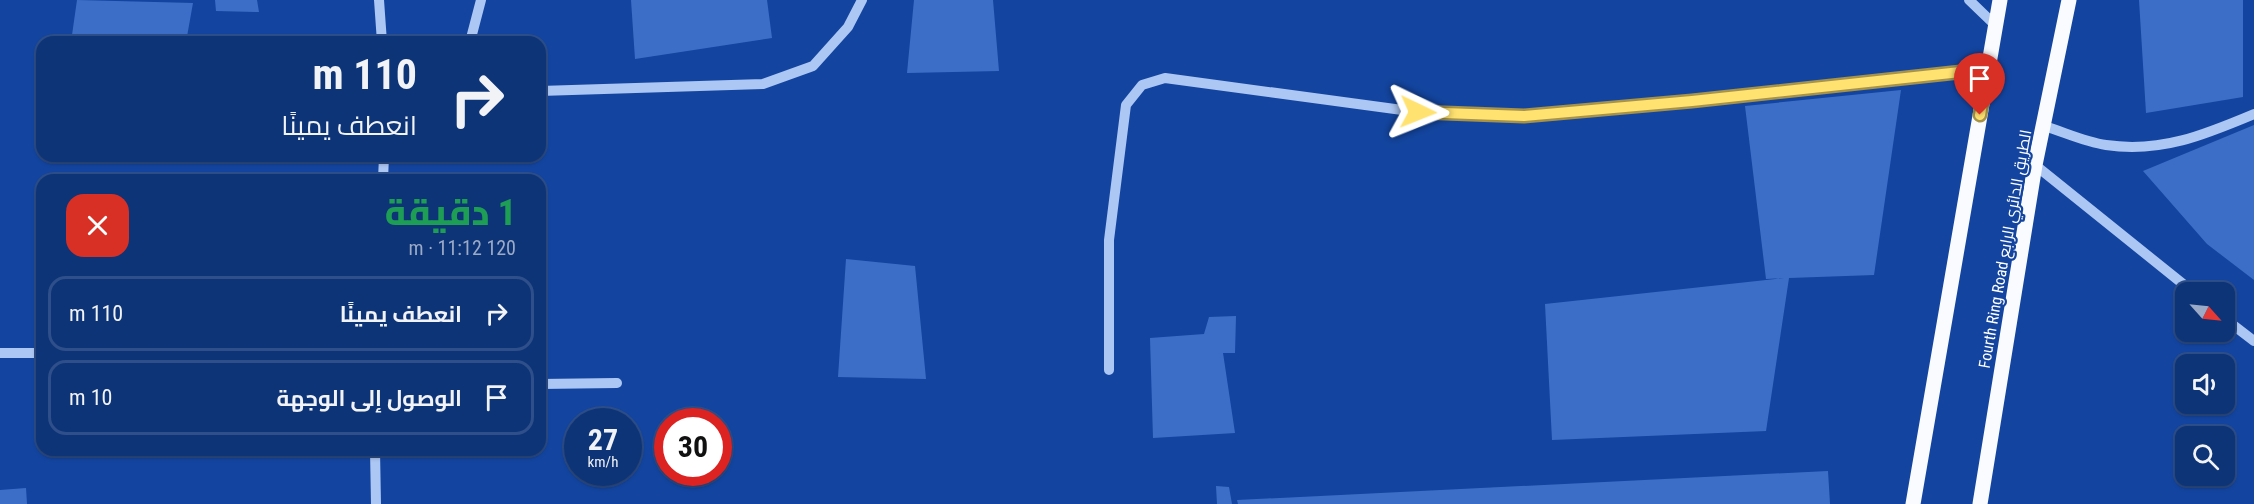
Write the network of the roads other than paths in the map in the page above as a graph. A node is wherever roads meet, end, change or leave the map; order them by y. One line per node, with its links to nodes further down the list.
1 (379, 0): 8 (street)
2 (480, 0): 9 (street)
3 (862, 0): 11 (street)
4 (1970, 0): 7 (street)
5 (2000, 0): 7 (main road)
6 (2069, 0): 13 (main road, Fourth Ring Road الطريق الدائري الرابع)
7 (1995, 25): 10 (main road)
8 (382, 36)
9 (471, 36)
10 (1988, 69): 20 (street); 25 (main road)
11 (546, 91)
12 (2254, 114): 13 (street)
13 (2044, 126): 14 (main road, Fourth Ring Road الطريق الدائري الرابع)
14 (2035, 165): 15 (street); 26 (main road, Fourth Ring Road الطريق الدائري الرابع)
15 (2181, 282)
16 (2235, 326): 17 (street)
17 (2254, 341)
18 (0, 353): 19 (street)
19 (36, 353)
20 (1109, 370)
21 (617, 383): 22 (street)
22 (546, 384)
23 (375, 456): 24 (street)
24 (376, 504)
25 (1912, 504)
26 (1980, 504)

